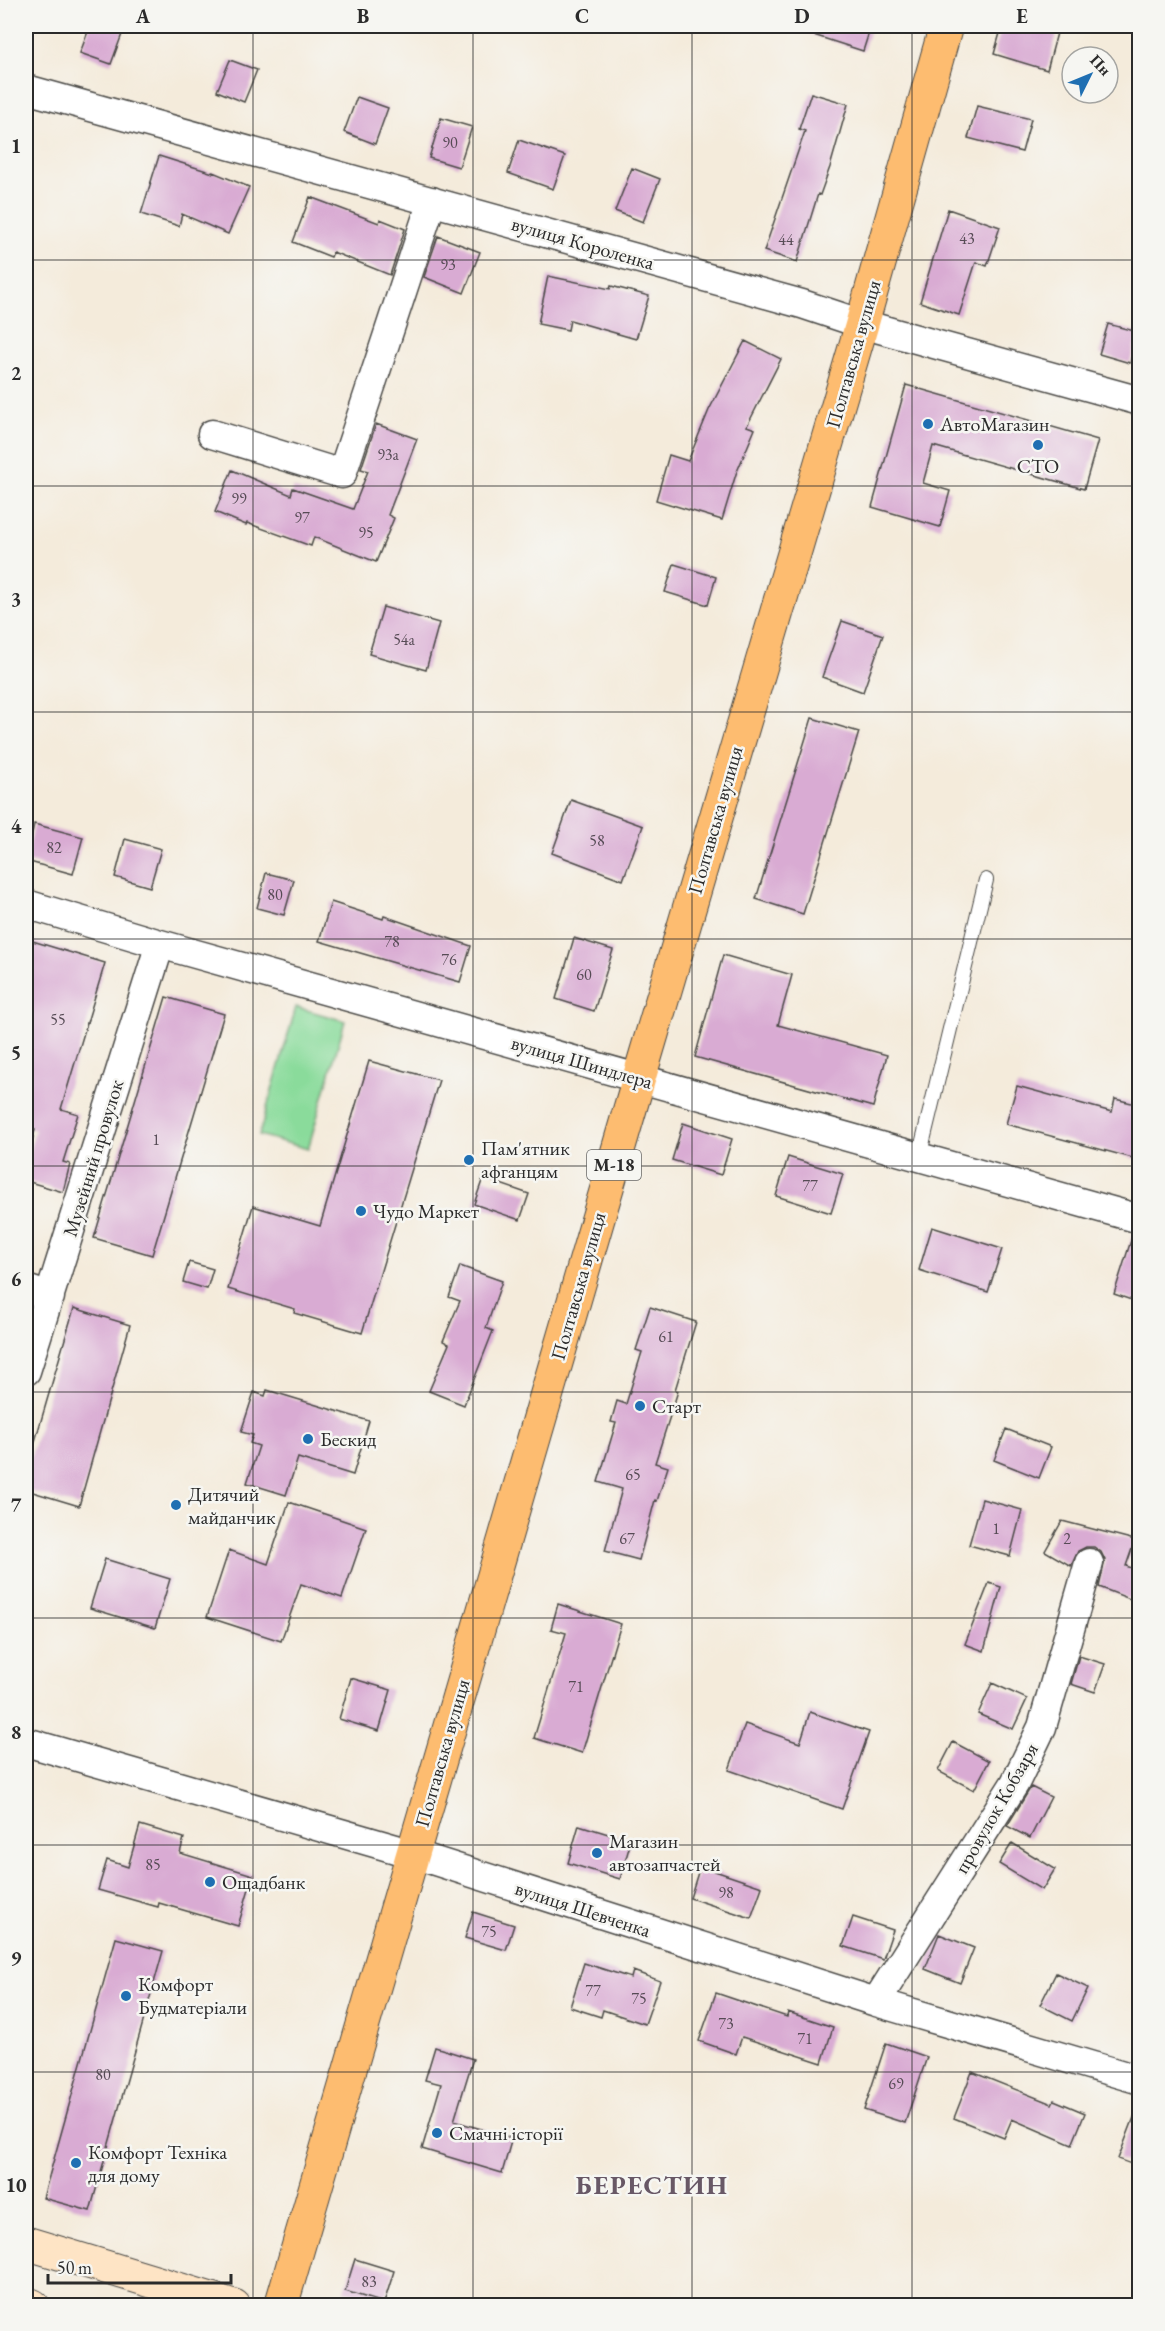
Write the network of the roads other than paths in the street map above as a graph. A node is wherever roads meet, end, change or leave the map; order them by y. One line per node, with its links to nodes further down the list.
1 (946, 26): 4 (highway, Полтавська вулиця / М-18)
2 (26, 89): 3 (street, вулиця Короленка)
3 (432, 201): 4 (street, вулиця Короленка); 6 (street)
4 (862, 324): 5 (street, вулиця Короленка); 10 (highway, Полтавська вулиця / М-18)
5 (1140, 401)
6 (212, 434)
7 (986, 880): 11 (lane)
8 (26, 904): 9 (street, вулиця Шиндлера)
9 (160, 944): 10 (street, вулиця Шиндлера); 13 (street, Музейний провулок)
10 (639, 1078): 11 (street, вулиця Шиндлера); 17 (highway, Полтавська вулиця / М-18)
11 (919, 1157): 12 (street, вулиця Шиндлера)
12 (1140, 1219)
13 (38, 1293): 14 (street, Музейний провулок)
14 (26, 1371)
15 (1089, 1563): 18 (street, провулок Кобзаря)
16 (26, 1742): 17 (street, вулиця Шевченка)
17 (413, 1854): 18 (street, вулиця Шевченка); 24 (highway, Полтавська вулиця / М-18)
18 (876, 2002): 19 (street, вулиця Шевченка)
19 (1140, 2080)
20 (26, 2243): 23 (street)
21 (26, 2303): 22 (street)
22 (33, 2306)
23 (234, 2306)
24 (281, 2306)

